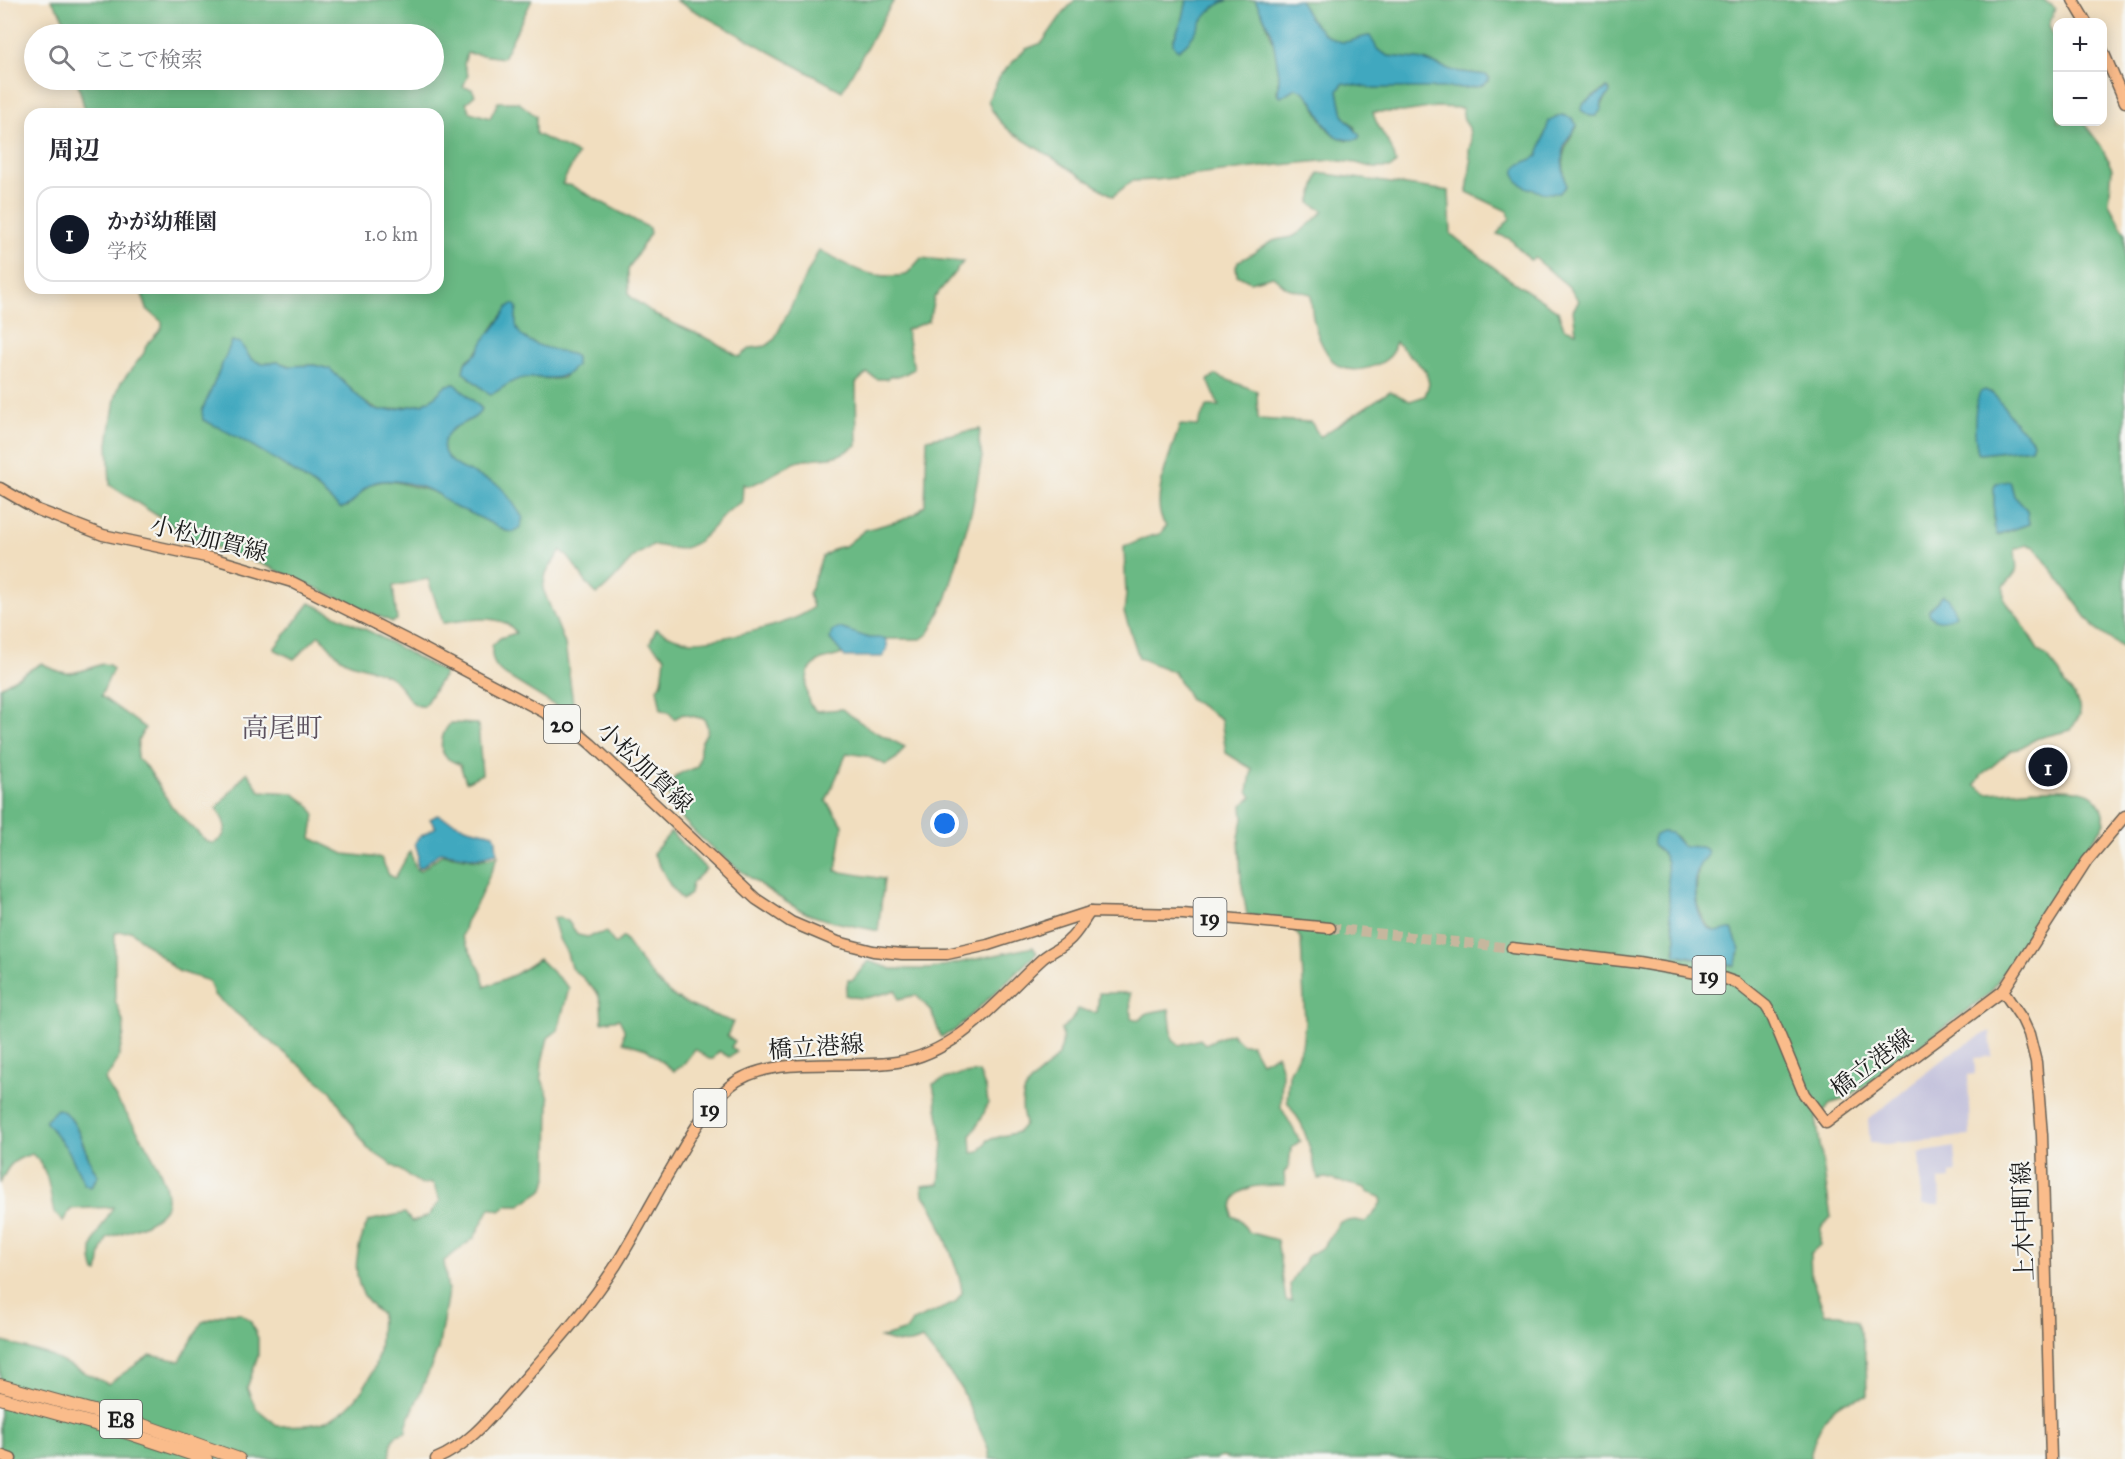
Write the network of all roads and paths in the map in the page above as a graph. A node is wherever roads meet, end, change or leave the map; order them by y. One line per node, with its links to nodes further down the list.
1 (2073, 0): 2 (main road)
2 (2084, 18)
3 (2107, 59): 4 (main road)
4 (2125, 102)
5 (0, 488): 7 (main road, 小松加賀線 / 20)
6 (2125, 816): 10 (main road, 橋立港線 / 19)
7 (1090, 912): 8 (main road, 19); 17 (main road, 橋立港線 / 19)
8 (1330, 928)
9 (1512, 948): 10 (main road, 橋立港線 / 19)
10 (2003, 991): 18 (main road, 上木中町線)
11 (0, 1385): 16 (highway, E8)
12 (0, 1398): 15 (highway, E8)
13 (0, 1455): 14 (main road)
14 (11, 1459)
15 (206, 1459)
16 (239, 1459)
17 (436, 1459)
18 (2051, 1459)

